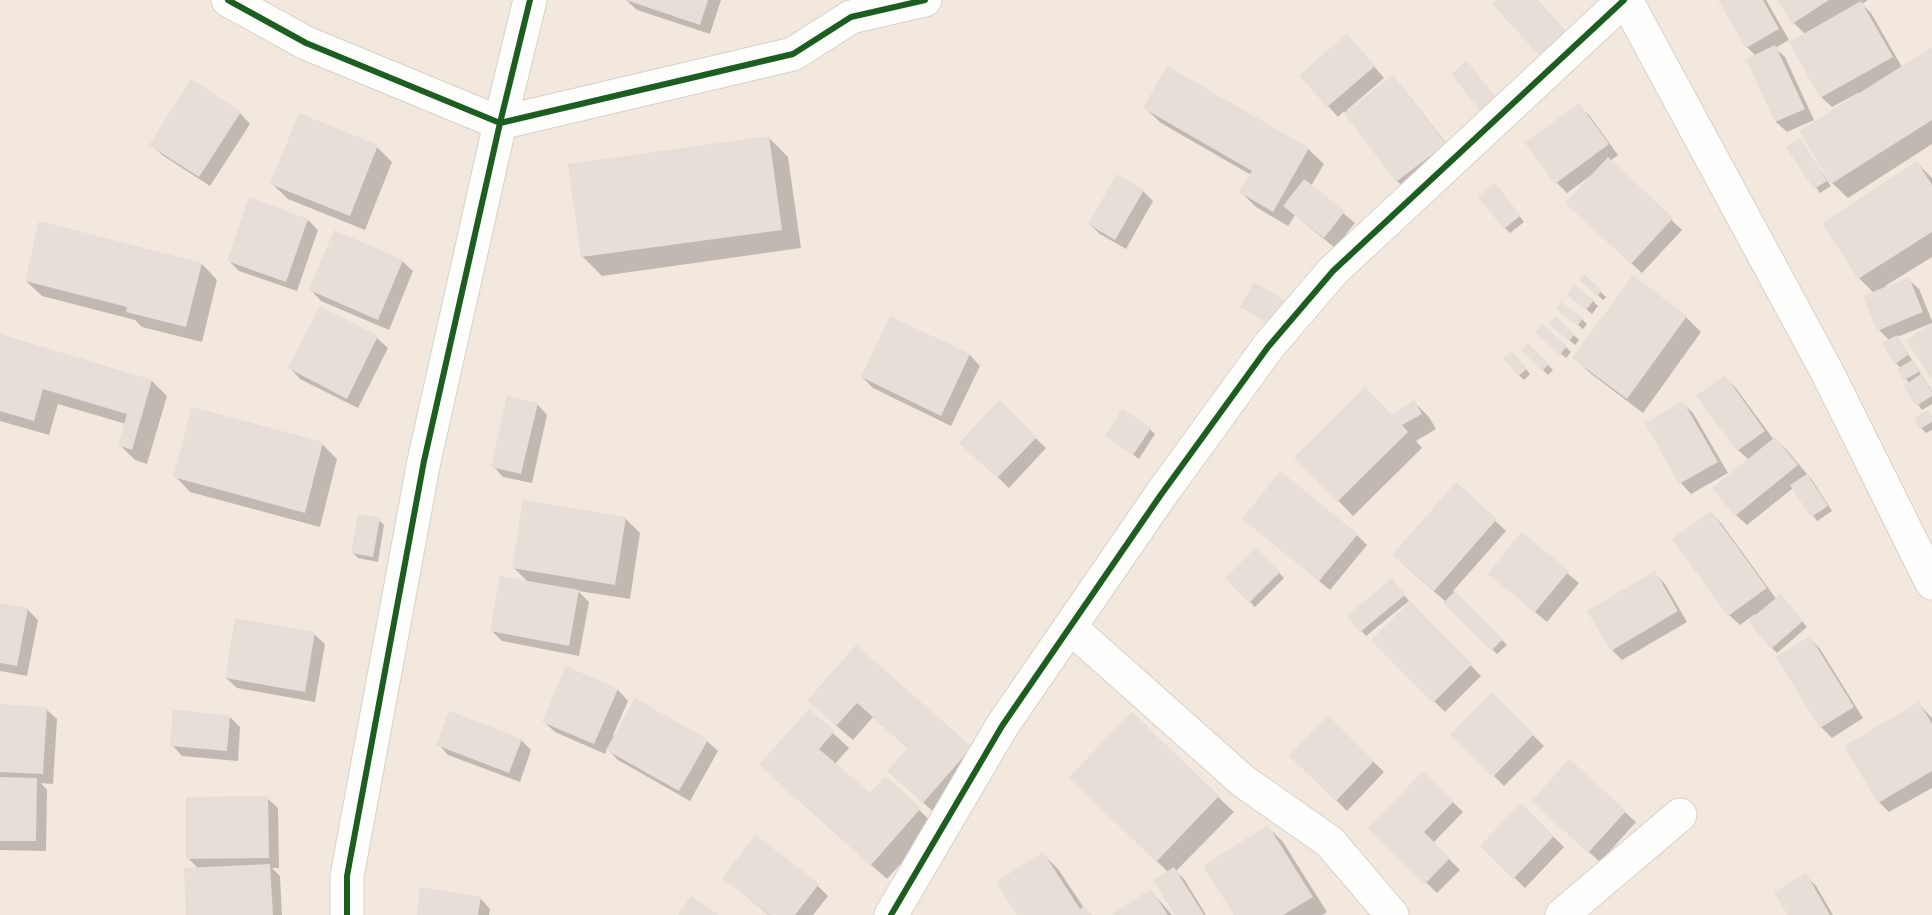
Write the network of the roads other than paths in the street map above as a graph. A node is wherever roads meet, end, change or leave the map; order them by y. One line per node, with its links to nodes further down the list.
1 (228, 0): 5 (street)
2 (530, 0): 5 (street)
3 (925, 0): 5 (street)
4 (1625, 0): 6 (street); 7 (street)
5 (500, 123): 9 (street)
6 (1932, 584)
7 (1070, 627): 10 (street); 11 (street)
8 (1680, 815): 12 (street)
9 (347, 915)
10 (891, 915)
11 (1392, 915)
12 (1562, 915)

